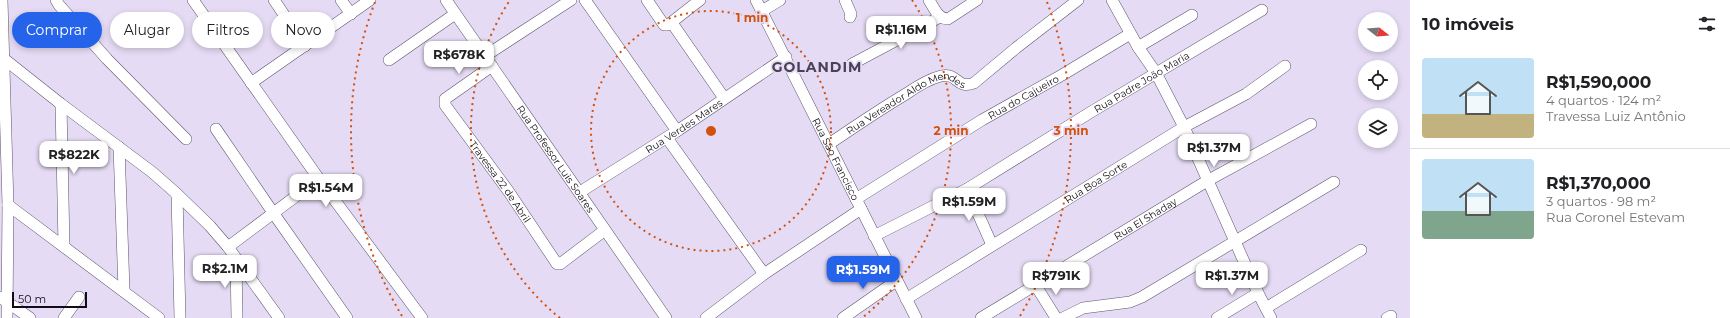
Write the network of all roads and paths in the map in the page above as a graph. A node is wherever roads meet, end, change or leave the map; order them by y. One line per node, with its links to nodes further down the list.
1 (2, 0): 32 (street)
2 (56, 0): 47 (street)
3 (193, 0): 38 (street)
4 (274, 0): 21 (street)
5 (341, 0): 22 (street)
6 (370, 0): 22 (street)
7 (571, 0): 34 (street)
8 (585, 0): 45 (street)
9 (647, 0): 26 (street)
10 (700, 0): 26 (street)
11 (756, 0): 20 (street, Rua São Francisco)
12 (780, 0): 20 (street)
13 (845, 0): 24 (street)
14 (929, 0): 25 (street)
15 (977, 0): 25 (street)
16 (1078, 0): 48 (street, Rua Vereador Aldo Mendes)
17 (1116, 1): 28 (street)
18 (452, 5): 33 (street); 34 (street, Rua Professor Luis Soares)
19 (1262, 10): 37 (street, Rua Padre João Maria)
20 (762, 11): 31 (street, Rua São Francisco)
21 (282, 12)
22 (351, 14): 27 (street)
23 (1192, 15): 29 (street)
24 (850, 17)
25 (940, 17): 35 (street)
26 (672, 23): 40 (street)
27 (335, 25)
28 (1130, 34): 29 (street); 57 (street, Rua do Cajueiro)
29 (1138, 47): 37 (street)
30 (303, 48): 38 (street)
31 (786, 57): 40 (street, Rua Verdes Mares); 48 (street, Rua São Francisco)
32 (3, 58): 39 (street); 41 (street)
33 (389, 60)
34 (489, 61): 55 (street, Rua Professor Luis Soares); 61 (street, Travessa 22 de Abril)
35 (852, 64)
36 (1285, 66): 43 (street, Rua Boa Sorte)
37 (1156, 74): 43 (street); 54 (street, Rua Padre João Maria)
38 (251, 83): 51 (street)
39 (2, 97): 50 (street)
40 (724, 98): 45 (street, Rua Verdes Mares)
41 (61, 104): 49 (street); 65 (street)
42 (1311, 124): 52 (street, Rua El Shaday)
43 (1184, 127): 52 (street); 64 (street, Rua Boa Sorte)
44 (216, 129): 60 (street)
45 (677, 131): 46 (street, Rua Verdes Mares)
46 (667, 138): 55 (street, Rua Verdes Mares); 69 (street)
47 (186, 139)
48 (829, 144): 57 (street, Rua São Francisco)
49 (119, 147): 56 (street); 72 (street)
50 (3, 177): 58 (street)
51 (319, 179): 60 (street); 86 (street)
52 (1207, 181): 63 (street); 71 (street, Rua El Shaday)
53 (1334, 182): 63 (street)
54 (967, 189): 62 (street, Rua Padre João Maria); 64 (street)
55 (580, 192): 61 (street, Rua Professor Luis Soares)
56 (177, 194): 66 (street); 82 (street)
57 (856, 199): 59 (street, Rua São Francisco)
58 (8, 205): 65 (street); 76 (street)
59 (861, 209): 62 (street, Rua São Francisco); 69 (street)
60 (274, 214): 66 (street); 85 (street)
61 (605, 230): 87 (street, Rua Professor Luis Soares)
62 (874, 236): 70 (street, Rua São Francisco)
63 (1234, 241): 73 (street); 93 (street)
64 (992, 245): 75 (street, Rua Boa Sorte)
65 (64, 246): 72 (street)
66 (228, 248): 68 (street)
67 (1361, 250): 77 (street)
68 (236, 260): 83 (street); 84 (street)
69 (764, 274): 88 (street)
70 (896, 281): 75 (street, Rua São Francisco); 89 (street)
71 (1036, 286): 91 (street, Rua El Shaday); 92 (street)
72 (124, 290): 81 (street)
73 (1258, 293): 77 (street); 94 (street)
74 (79, 297): 80 (street)
75 (906, 299): 90 (street, Rua São Francisco)
76 (4, 300): 78 (street); 79 (street)
77 (1266, 308): 95 (street)
78 (7, 318)
79 (30, 318)
80 (64, 318)
81 (159, 318)
82 (180, 318)
83 (238, 318)
84 (279, 318)
85 (347, 318)
86 (422, 318)
87 (666, 318)
88 (706, 318)
89 (843, 318)
90 (916, 318)
91 (981, 318)
92 (1056, 318)
93 (1063, 318)
94 (1217, 318)
95 (1271, 318)

